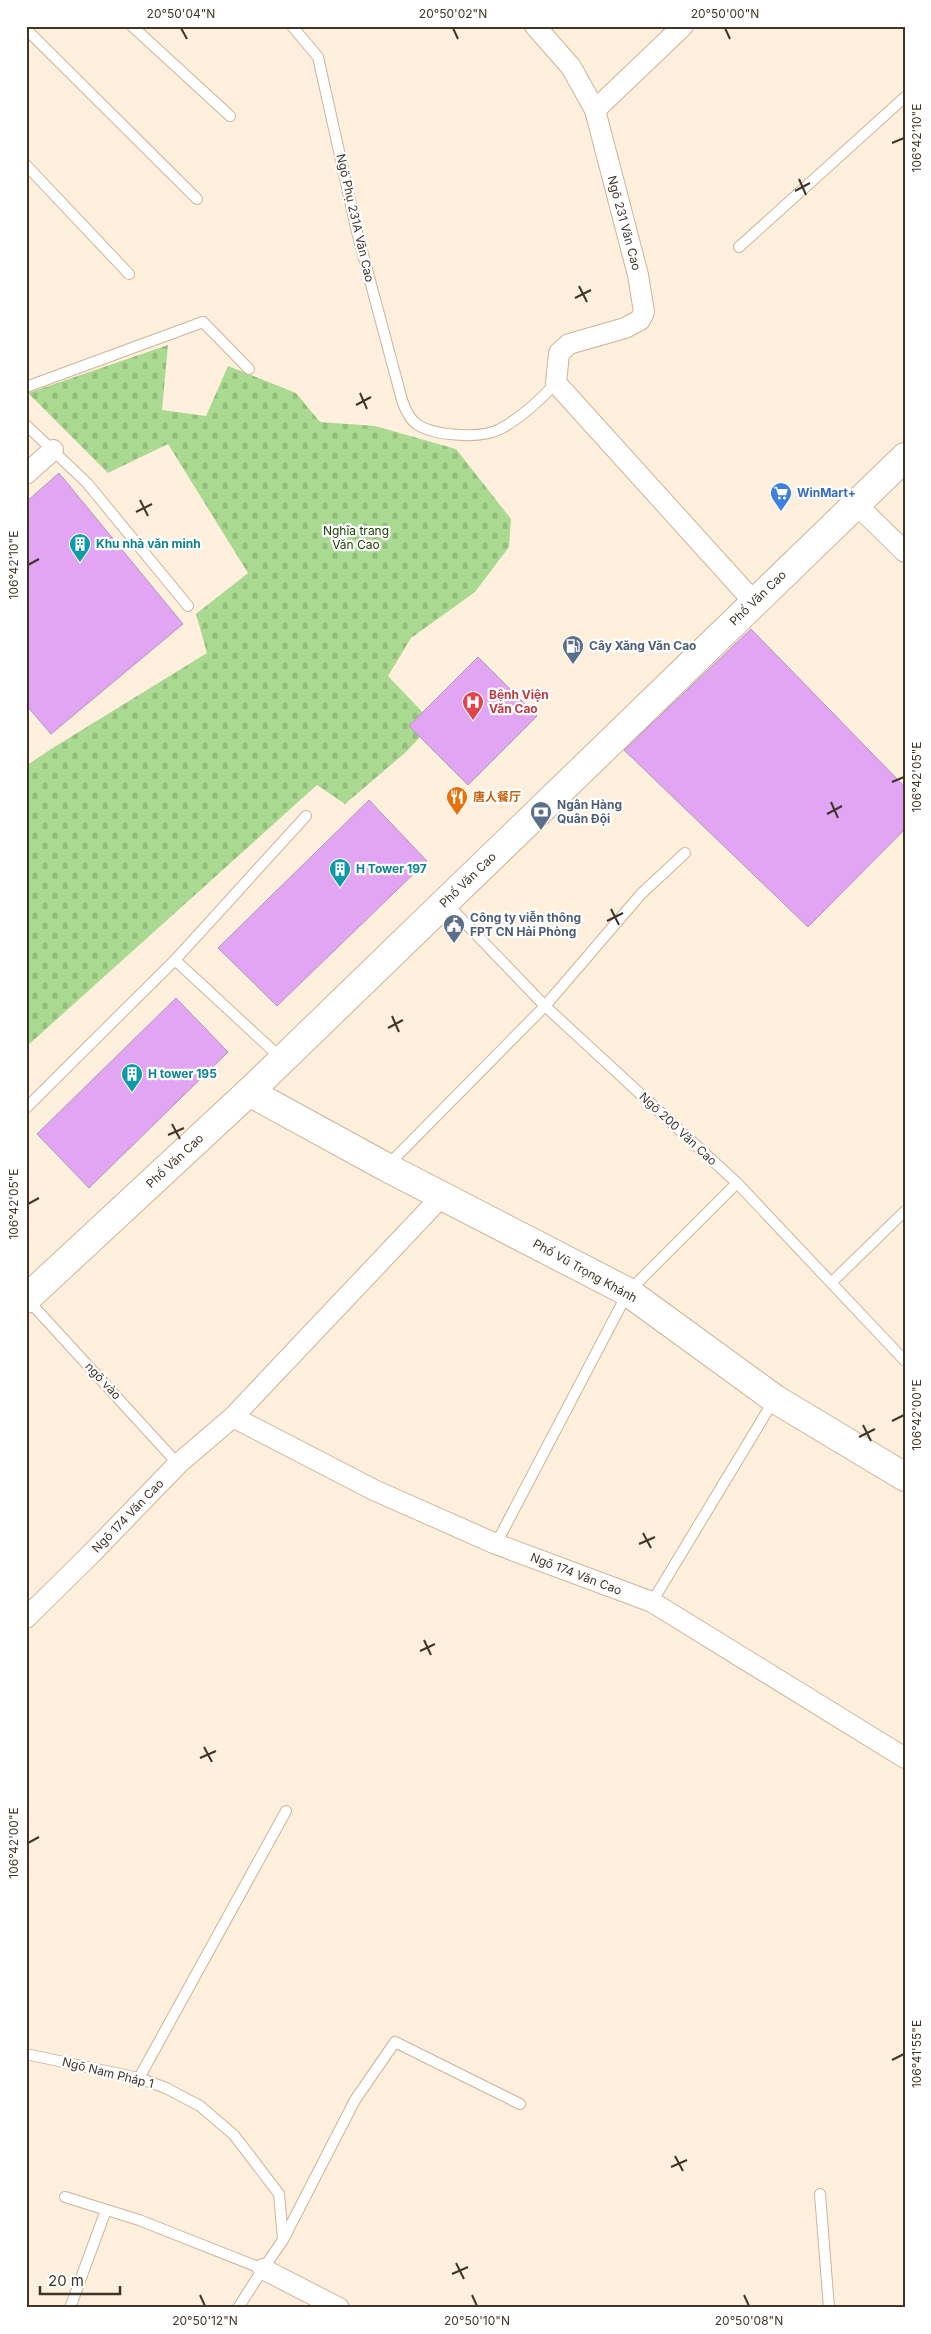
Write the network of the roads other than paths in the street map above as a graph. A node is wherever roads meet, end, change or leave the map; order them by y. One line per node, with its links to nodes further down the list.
1 (132, 26): 8 (lane)
2 (292, 26): 14 (lane, Ngõ Phụ 231A Văn Cao)
3 (536, 26): 7 (street, Ngõ 231 Văn Cao)
4 (683, 26): 7 (street)
5 (26, 29): 10 (lane)
6 (905, 97): 11 (lane)
7 (595, 110): 14 (street, Ngõ 231 Văn Cao)
8 (230, 116)
9 (26, 165): 12 (lane)
10 (197, 198)
11 (738, 247)
12 (129, 274)
13 (249, 369): 15 (lane)
14 (556, 383): 22 (street)
15 (26, 387)
16 (26, 426): 17 (lane)
17 (52, 450): 19 (street); 23 (lane)
18 (905, 457): 20 (street, Phố Văn Cao)
19 (26, 474)
20 (856, 504): 21 (street); 22 (street, Phố Văn Cao)
21 (905, 552)
22 (754, 602): 26 (street, Phố Văn Cao)
23 (188, 606)
24 (306, 816): 27 (lane)
25 (685, 853): 28 (lane)
26 (445, 902): 28 (lane, Ngõ 200 Văn Cao); 29 (street, Phố Văn Cao)
27 (174, 960): 29 (lane); 31 (lane)
28 (544, 1006): 32 (lane); 33 (lane, Ngõ 200 Văn Cao)
29 (282, 1059): 30 (street, Phố Văn Cao)
30 (249, 1092): 32 (street, Phố Vũ Trọng Khánh); 38 (street, Phố Văn Cao)
31 (26, 1108)
32 (386, 1167): 34 (street, Phố Vũ Trọng Khánh)
33 (737, 1183): 36 (lane, Ngõ 200 Văn Cao); 37 (lane)
34 (442, 1195): 37 (street, Phố Vũ Trọng Khánh); 41 (street, Ngõ 174 Văn Cao)
35 (905, 1211): 36 (lane)
36 (832, 1282): 39 (lane, Ngõ 200 Văn Cao)
37 (628, 1292): 40 (street, Phố Vũ Trọng Khánh); 44 (lane)
38 (27, 1299): 42 (lane, ngõ vào)
39 (905, 1362)
40 (775, 1399): 43 (street, Phố Vũ Trọng Khánh); 45 (lane)
41 (233, 1417): 42 (street, Ngõ 174 Văn Cao); 44 (street, Ngõ 174 Văn Cao)
42 (178, 1464): 46 (street, Ngõ 174 Văn Cao)
43 (905, 1477)
44 (496, 1544): 45 (street, Ngõ 174 Văn Cao)
45 (652, 1602): 47 (street, Ngõ 174 Văn Cao)
46 (26, 1618)
47 (905, 1758)
48 (286, 1811): 50 (lane)
49 (26, 2054): 50 (lane, Ngõ Nam Pháp 1)
50 (139, 2078): 55 (lane, Ngõ Nam Pháp 1)
51 (520, 2104): 55 (lane)
52 (820, 2194): 60 (lane)
53 (65, 2197): 54 (lane)
54 (106, 2210): 56 (lane); 57 (lane)
55 (283, 2240): 56 (lane)
56 (263, 2269): 58 (lane); 59 (street)
57 (70, 2308)
58 (238, 2308)
59 (339, 2308)
60 (829, 2308)

